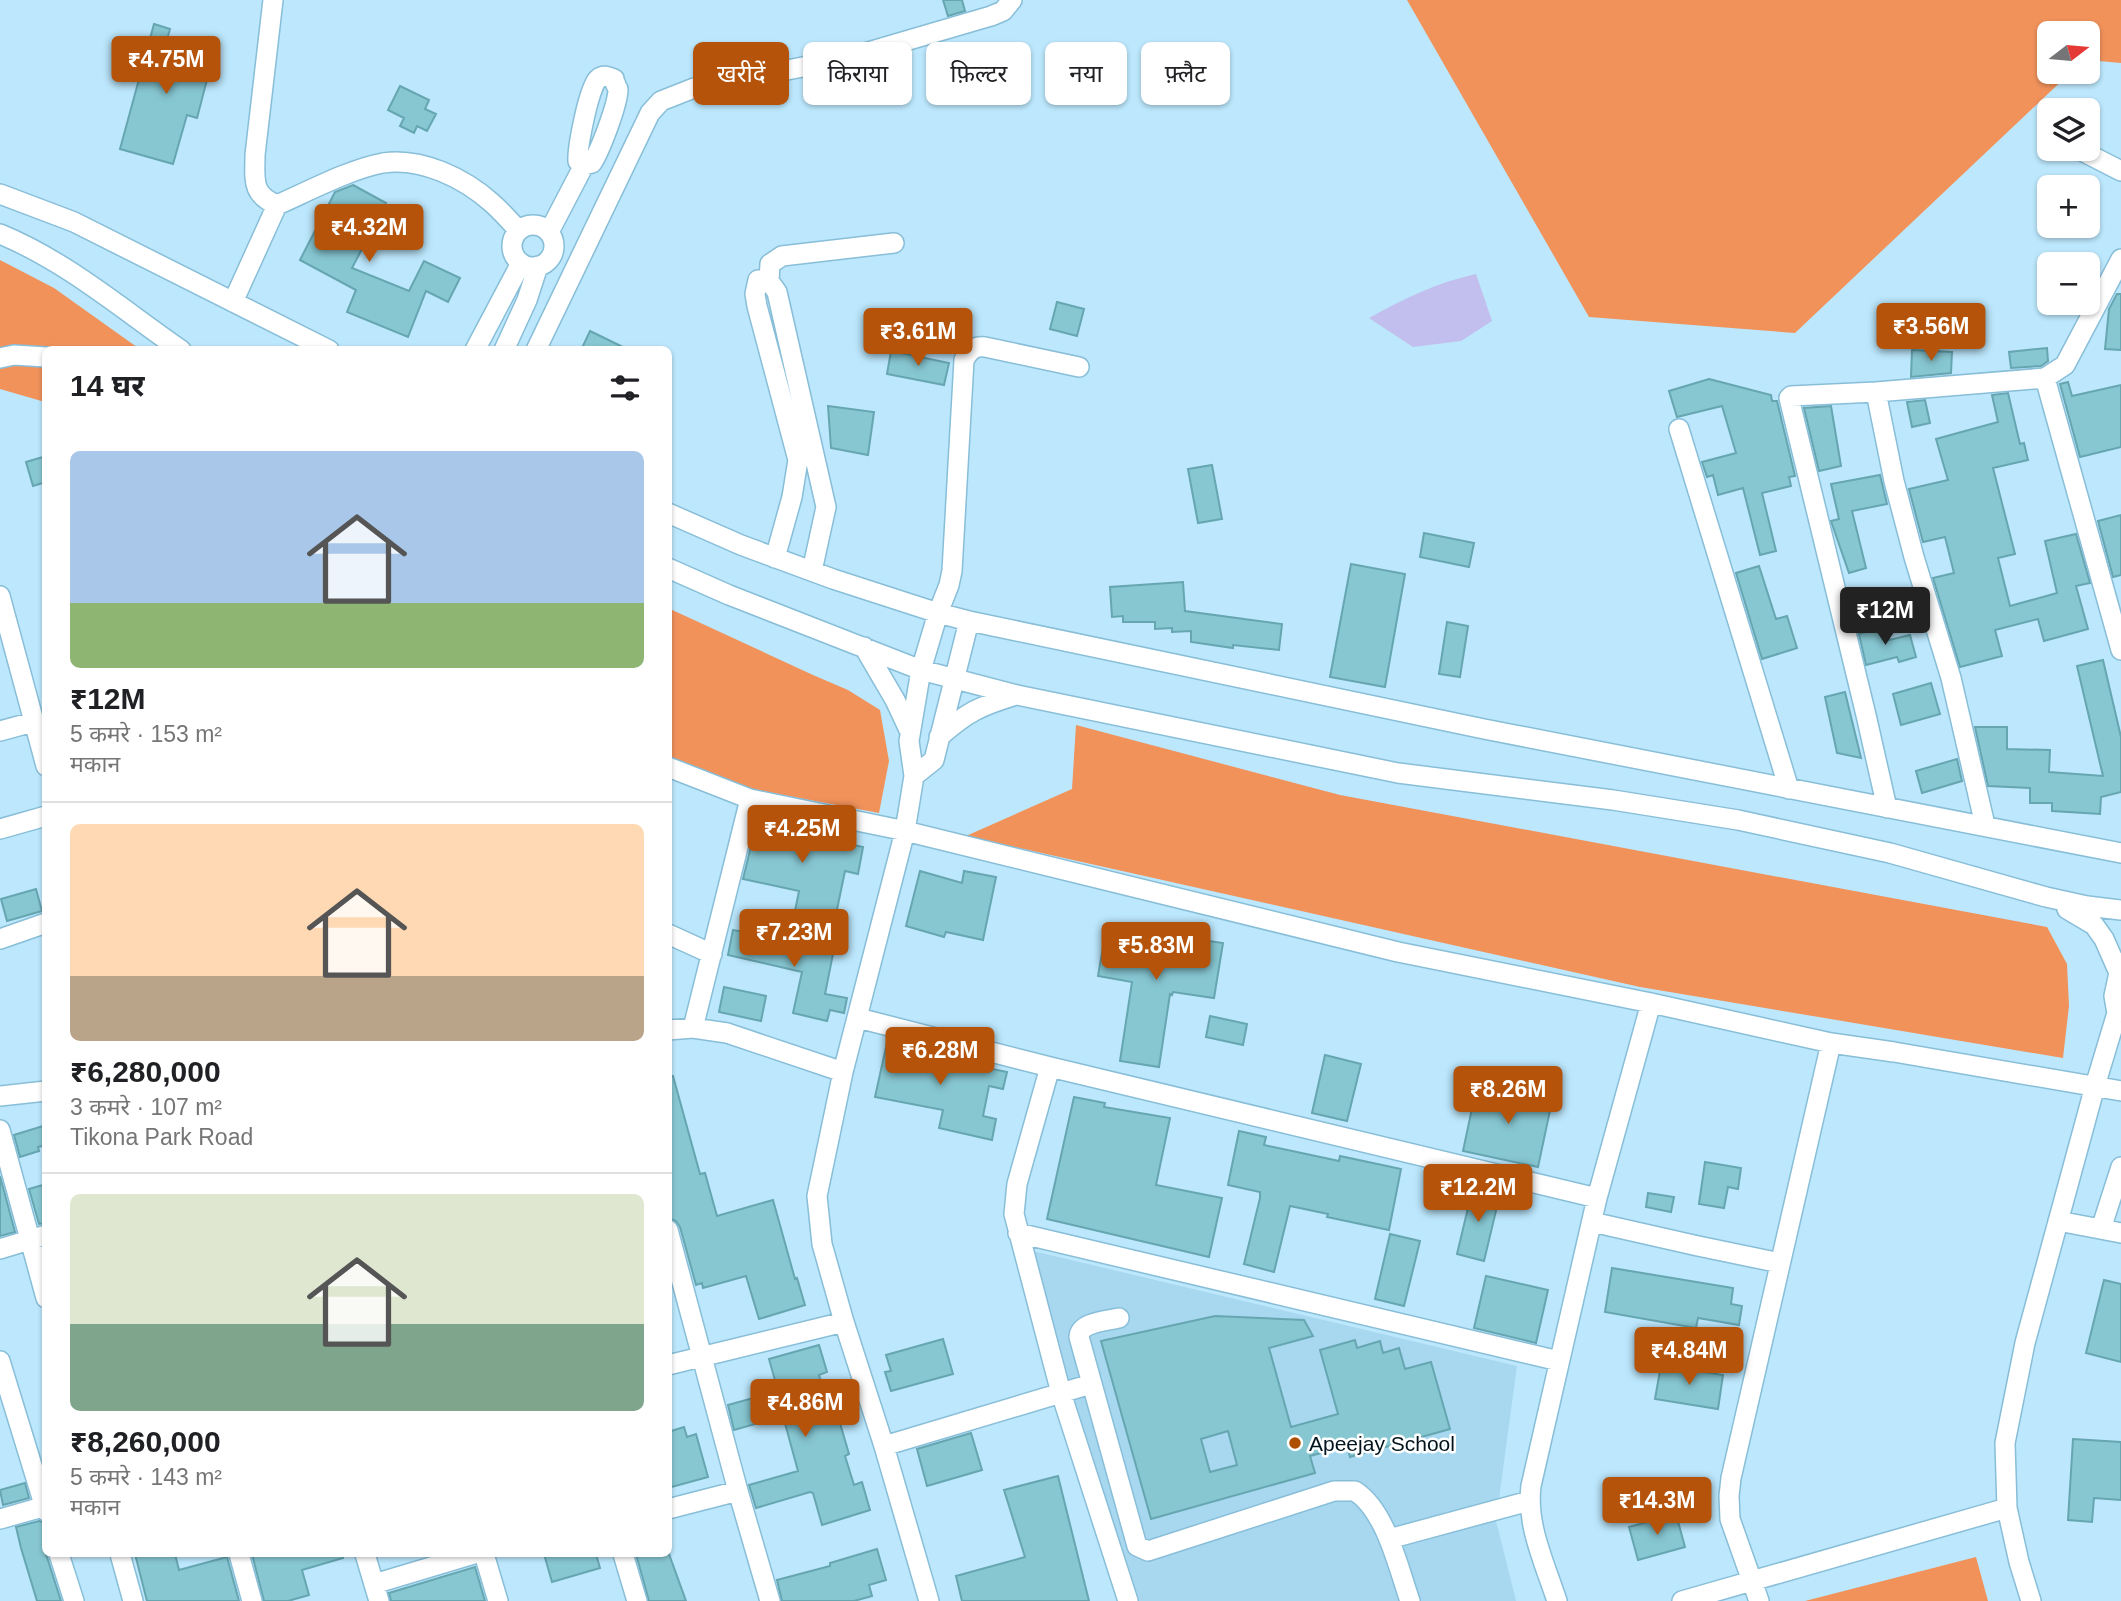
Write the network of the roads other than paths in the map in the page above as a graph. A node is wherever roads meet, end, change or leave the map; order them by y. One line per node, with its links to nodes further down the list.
1 (273, 0): 7 (street)
2 (1012, 0): 20 (street)
3 (2100, 160): 5 (street)
4 (583, 165): 9 (street)
5 (2121, 171)
6 (0, 194): 15 (street)
7 (276, 205): 8 (street); 15 (street)
8 (518, 230): 9 (street); 12 (street)
9 (549, 232): 12 (street)
10 (0, 234): 16 (street)
11 (894, 243): 14 (street)
12 (529, 264): 18 (street); 19 (street)
13 (2118, 270): 24 (street)
14 (769, 281): 27 (street); 28 (street)
15 (233, 302): 17 (street)
16 (175, 346)
17 (321, 346)
18 (478, 346)
19 (506, 346)
20 (538, 346)
21 (42, 357): 22 (street)
22 (0, 358)
23 (1079, 367): 34 (street)
24 (2045, 378): 25 (street); 38 (street)
25 (1876, 393): 51 (street); 53 (street)
26 (1679, 429): 49 (street)
27 (796, 478): 28 (street); 30 (street)
28 (820, 479): 32 (street)
29 (672, 515): 30 (street)
30 (775, 558): 32 (street)
31 (672, 570): 37 (street)
32 (812, 571): 34 (street)
33 (0, 596): 36 (street)
34 (937, 613): 35 (street); 39 (street)
35 (969, 621): 40 (street); 49 (street)
36 (5, 638): 42 (street)
37 (864, 647): 39 (street); 44 (street)
38 (2121, 650)
39 (921, 670): 40 (street); 44 (street)
40 (953, 680): 41 (street); 45 (street)
41 (1017, 695): 45 (street); 57 (street)
42 (33, 722): 43 (street); 46 (street)
43 (0, 731)
44 (910, 732): 48 (street)
45 (939, 737): 48 (street)
46 (42, 752)
47 (672, 769): 50 (street)
48 (915, 776): 55 (street)
49 (1789, 789): 51 (street)
50 (750, 799): 55 (street); 62 (street)
51 (1887, 808): 53 (street)
52 (42, 817): 54 (street)
53 (1985, 825): 56 (street)
54 (0, 829)
55 (905, 831): 64 (street); 66 (street)
56 (2121, 853)
57 (2046, 897): 58 (street); 63 (street)
58 (2121, 910)
59 (42, 924): 61 (street)
60 (672, 936): 62 (street)
61 (0, 939)
62 (712, 954): 67 (street)
63 (2120, 968): 65 (street)
64 (1651, 1003): 69 (street); 78 (street)
65 (2119, 1011): 72 (street)
66 (858, 1018): 70 (street); 71 (street)
67 (693, 1028): 68 (street); 71 (street)
68 (672, 1030)
69 (1831, 1043): 72 (street); 87 (street)
70 (1049, 1067): 78 (street); 82 (street)
71 (843, 1072): 90 (street)
72 (2095, 1086): 74 (street); 79 (street)
73 (42, 1091): 75 (street)
74 (2121, 1091)
75 (0, 1096)
76 (0, 1130): 84 (street)
77 (2121, 1167): 81 (street)
78 (1597, 1198): 80 (street)
79 (2058, 1221): 81 (street); 101 (street)
80 (1592, 1222): 87 (street); 92 (street)
81 (2101, 1229): 83 (street)
82 (1018, 1233): 92 (street); 96 (street)
83 (2121, 1233)
84 (38, 1238): 86 (street); 88 (street)
85 (672, 1244): 91 (street)
86 (0, 1250)
87 (1780, 1263): 113 (street)
88 (42, 1268)
89 (1119, 1318): 95 (street)
90 (844, 1322): 91 (street); 97 (street)
91 (704, 1356): 94 (street); 98 (street)
92 (1559, 1361): 100 (street)
93 (0, 1362): 99 (street)
94 (672, 1363)
95 (1091, 1384): 96 (street); 105 (street)
96 (1060, 1393): 97 (street); 122 (street)
97 (884, 1446): 121 (street)
98 (738, 1491): 103 (street); 120 (street)
99 (42, 1498)
100 (1530, 1502): 105 (street); 124 (street)
101 (2007, 1508): 113 (street); 127 (street)
102 (42, 1509): 104 (street)
103 (672, 1509)
104 (0, 1519)
105 (1389, 1539): 123 (street)
106 (60, 1557): 115 (street)
107 (121, 1557): 116 (street)
108 (240, 1557): 117 (street)
109 (366, 1557): 114 (street)
110 (467, 1557): 114 (street)
111 (485, 1557): 118 (street)
112 (624, 1557): 119 (street)
113 (1753, 1581): 125 (street); 126 (street)
114 (377, 1593)
115 (74, 1601)
116 (133, 1601)
117 (252, 1601)
118 (498, 1601)
119 (637, 1601)
120 (770, 1601)
121 (929, 1601)
122 (1128, 1601)
123 (1410, 1601)
124 (1557, 1601)
125 (1682, 1601)
126 (1759, 1601)
127 (2031, 1601)

